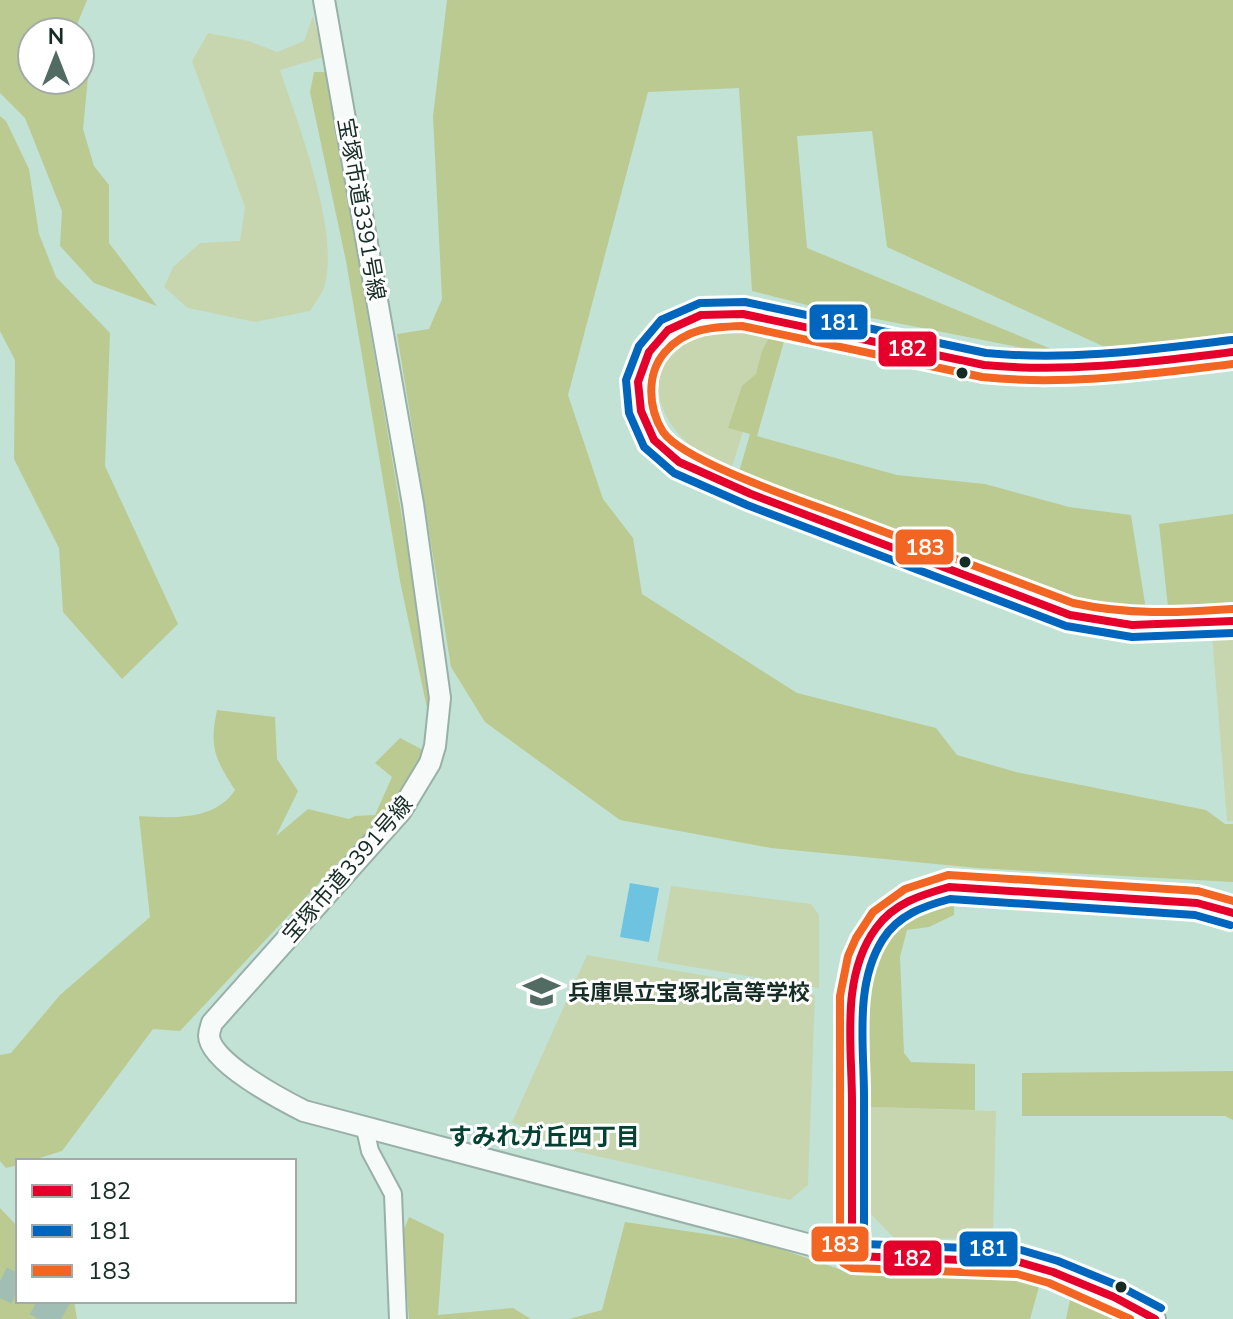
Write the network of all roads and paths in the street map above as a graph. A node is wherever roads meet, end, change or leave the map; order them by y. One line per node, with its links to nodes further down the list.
1 (324, 0): 5 (street, 宝塚市道3391号線)
2 (1233, 352): 3 (street)
3 (1233, 621)
4 (1233, 913): 6 (street)
5 (365, 1129): 6 (street, 宝塚市道3391号線); 7 (street)
6 (852, 1256): 8 (street, 宝塚市道3391号線)
7 (398, 1319)
8 (1155, 1319)

